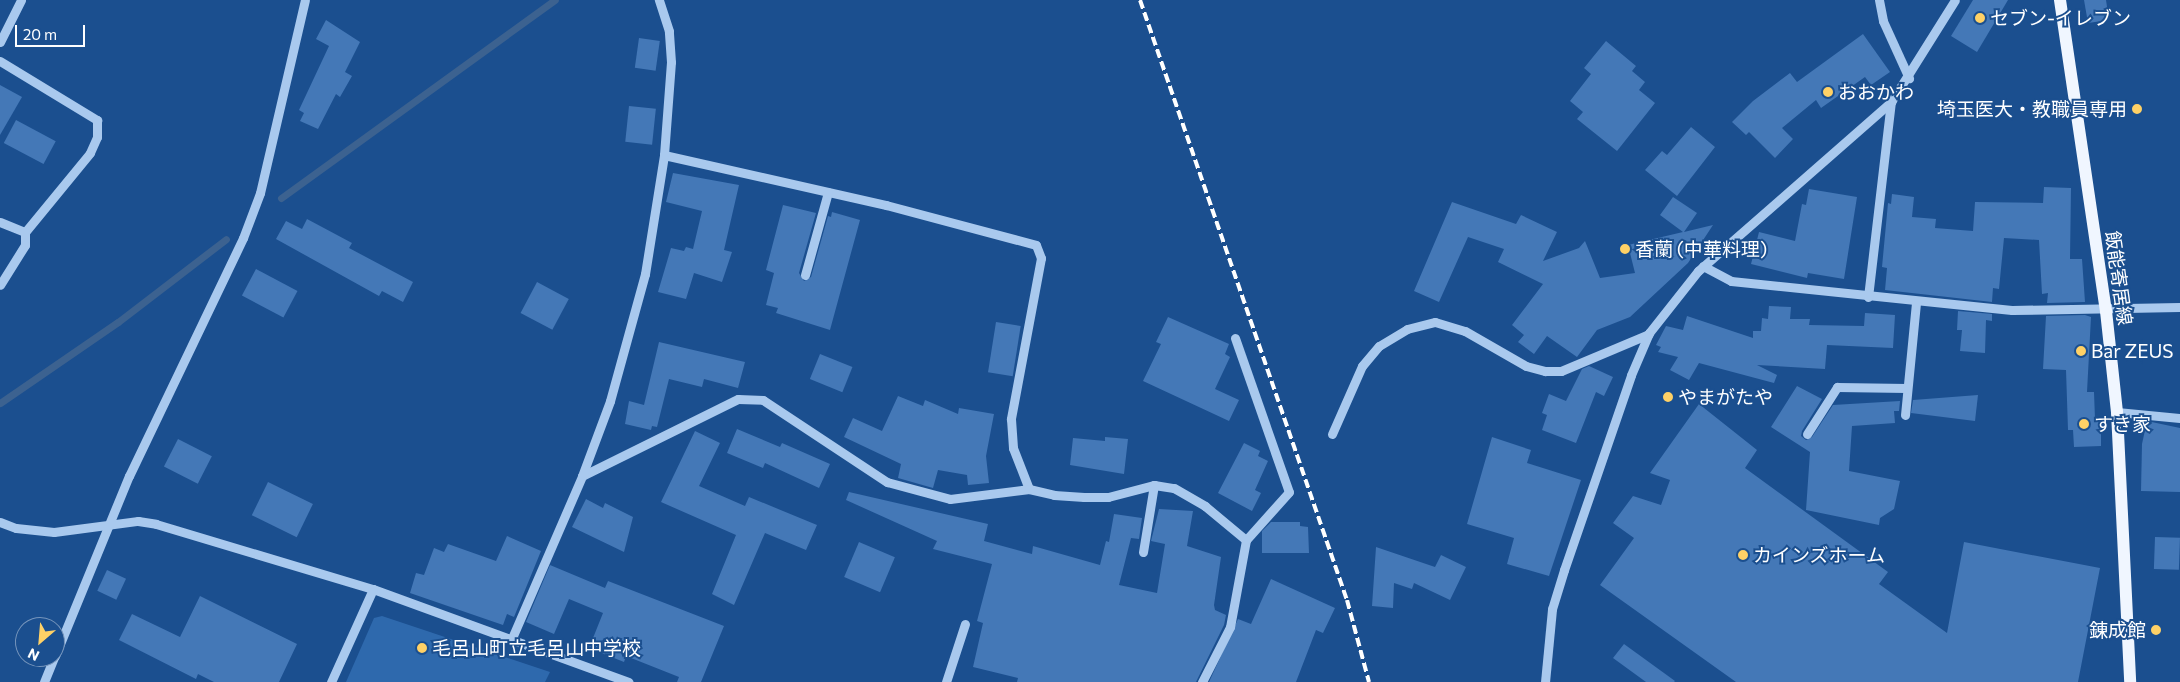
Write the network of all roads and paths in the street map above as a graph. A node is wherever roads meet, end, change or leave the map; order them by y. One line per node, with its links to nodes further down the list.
1 (21, 0): 7 (street)
2 (305, 0): 34 (street)
3 (659, 0): 11 (street)
4 (1879, 0): 9 (street)
5 (1955, 0): 9 (street)
6 (2060, 0): 21 (main road, 飯能寄居線)
7 (0, 42)
8 (0, 61): 14 (street)
9 (1909, 78): 10 (street)
10 (1891, 102): 15 (street); 18 (street)
11 (664, 155): 12 (street); 30 (street)
12 (828, 192): 16 (street); 32 (street)
13 (0, 222): 14 (street)
14 (24, 232): 17 (street)
15 (1703, 266): 18 (street); 22 (street)
16 (805, 275)
17 (0, 285)
18 (1868, 297): 19 (street)
19 (1916, 302): 21 (street); 24 (street)
20 (2180, 308): 21 (street)
21 (2106, 311): 25 (main road, 飯能寄居線)
22 (1649, 334): 28 (street); 47 (street)
23 (1235, 338): 35 (street)
24 (1907, 388): 26 (street); 29 (street)
25 (2117, 412): 27 (street); 48 (main road, 飯能寄居線)
26 (1905, 415)
27 (2180, 418)
28 (1332, 434)
29 (1807, 434)
30 (582, 476): 32 (street); 40 (street)
31 (1154, 485): 32 (street); 35 (street); 36 (street)
32 (1029, 489)
33 (0, 522): 34 (street)
34 (110, 524): 37 (street); 39 (street)
35 (1246, 540): 46 (street)
36 (1143, 552)
37 (373, 589): 40 (street); 43 (street)
38 (965, 624): 45 (street)
39 (65, 632)
40 (512, 638): 44 (street)
41 (50, 667): 42 (street)
42 (44, 682)
43 (331, 682)
44 (629, 682)
45 (946, 682)
46 (1202, 682)
47 (1545, 682)
48 (2130, 682)

